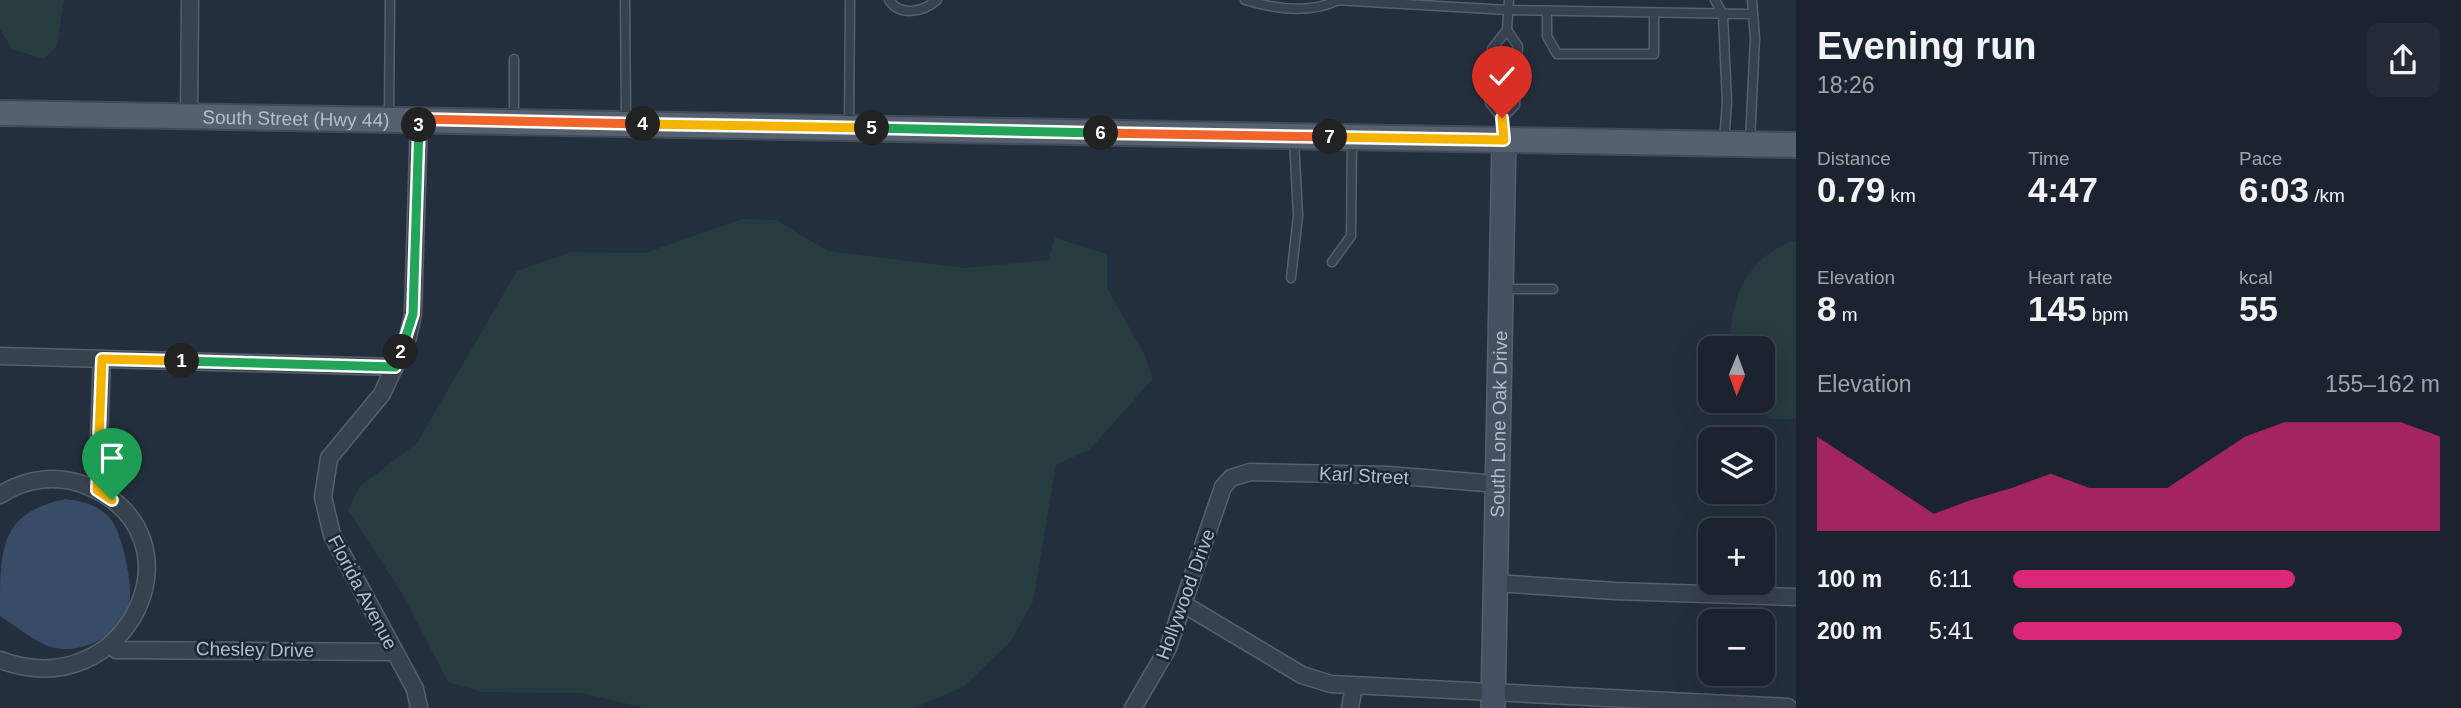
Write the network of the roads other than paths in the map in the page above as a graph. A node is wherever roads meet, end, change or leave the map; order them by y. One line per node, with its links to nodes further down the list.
1 (190, 0): 20 (street)
2 (390, 0): 21 (lane)
3 (625, 0): 24 (lane)
4 (850, 0): 25 (lane)
5 (889, 0): 6 (lane)
6 (937, 0)
7 (1245, 0): 8 (lane)
8 (1335, 0): 12 (lane)
9 (1509, 0): 12 (lane)
10 (1715, 0): 16 (lane)
11 (1752, 0): 15 (lane)
12 (1508, 10): 13 (lane); 17 (lane)
13 (1547, 11): 14 (lane); 14 (lane)
14 (1654, 13): 16 (lane)
15 (1751, 14): 16 (lane); 30 (lane)
16 (1723, 15): 29 (lane)
17 (1507, 30): 26 (lane); 26 (lane)
18 (514, 59): 23 (lane)
19 (0, 113): 20 (main road, South Street (Hwy 44))
20 (189, 116): 21 (main road, South Street (Hwy 44))
21 (389, 119): 22 (main road, South Street (Hwy 44))
22 (419, 119): 23 (main road, South Street (Hwy 44)); 38 (street, Florida Avenue)
23 (514, 121): 24 (main road, South Street (Hwy 44))
24 (626, 123): 25 (main road, South Street (Hwy 44))
25 (849, 128): 27 (main road, South Street (Hwy 44))
26 (1503, 129): 28 (main road, South Street (Hwy 44)); 29 (main road, South Street (Hwy 44)); 34 (street, South Lone Oak Drive)
27 (1294, 136): 28 (main road, South Street (Hwy 44)); 33 (lane)
28 (1352, 137): 32 (lane)
29 (1724, 144): 30 (main road, South Street (Hwy 44))
30 (1750, 144): 31 (main road, South Street (Hwy 44))
31 (1796, 145)
32 (1332, 262)
33 (1291, 278)
34 (1501, 289): 35 (lane); 40 (street, South Lone Oak Drive)
35 (1553, 289)
36 (0, 356): 37 (street)
37 (102, 359): 38 (street); 41 (street)
38 (395, 367): 47 (street, Florida Avenue)
39 (1231, 478): 40 (street, Karl Street); 45 (street, Hollywood Drive)
40 (1497, 484): 43 (street, South Lone Oak Drive)
41 (97, 490): 42 (street); 46 (street)
42 (0, 495)
43 (1495, 583): 44 (street); 50 (street, South Lone Oak Drive)
44 (1796, 597)
45 (1185, 605): 49 (street); 53 (street, Hollywood Drive)
46 (116, 650): 47 (street, Chesley Drive); 48 (street)
47 (394, 652): 52 (street, Florida Avenue)
48 (0, 660)
49 (1354, 686): 50 (street); 54 (street)
50 (1493, 700): 51 (street)
51 (1788, 707)
52 (419, 708)
53 (1133, 708)
54 (1350, 708)

